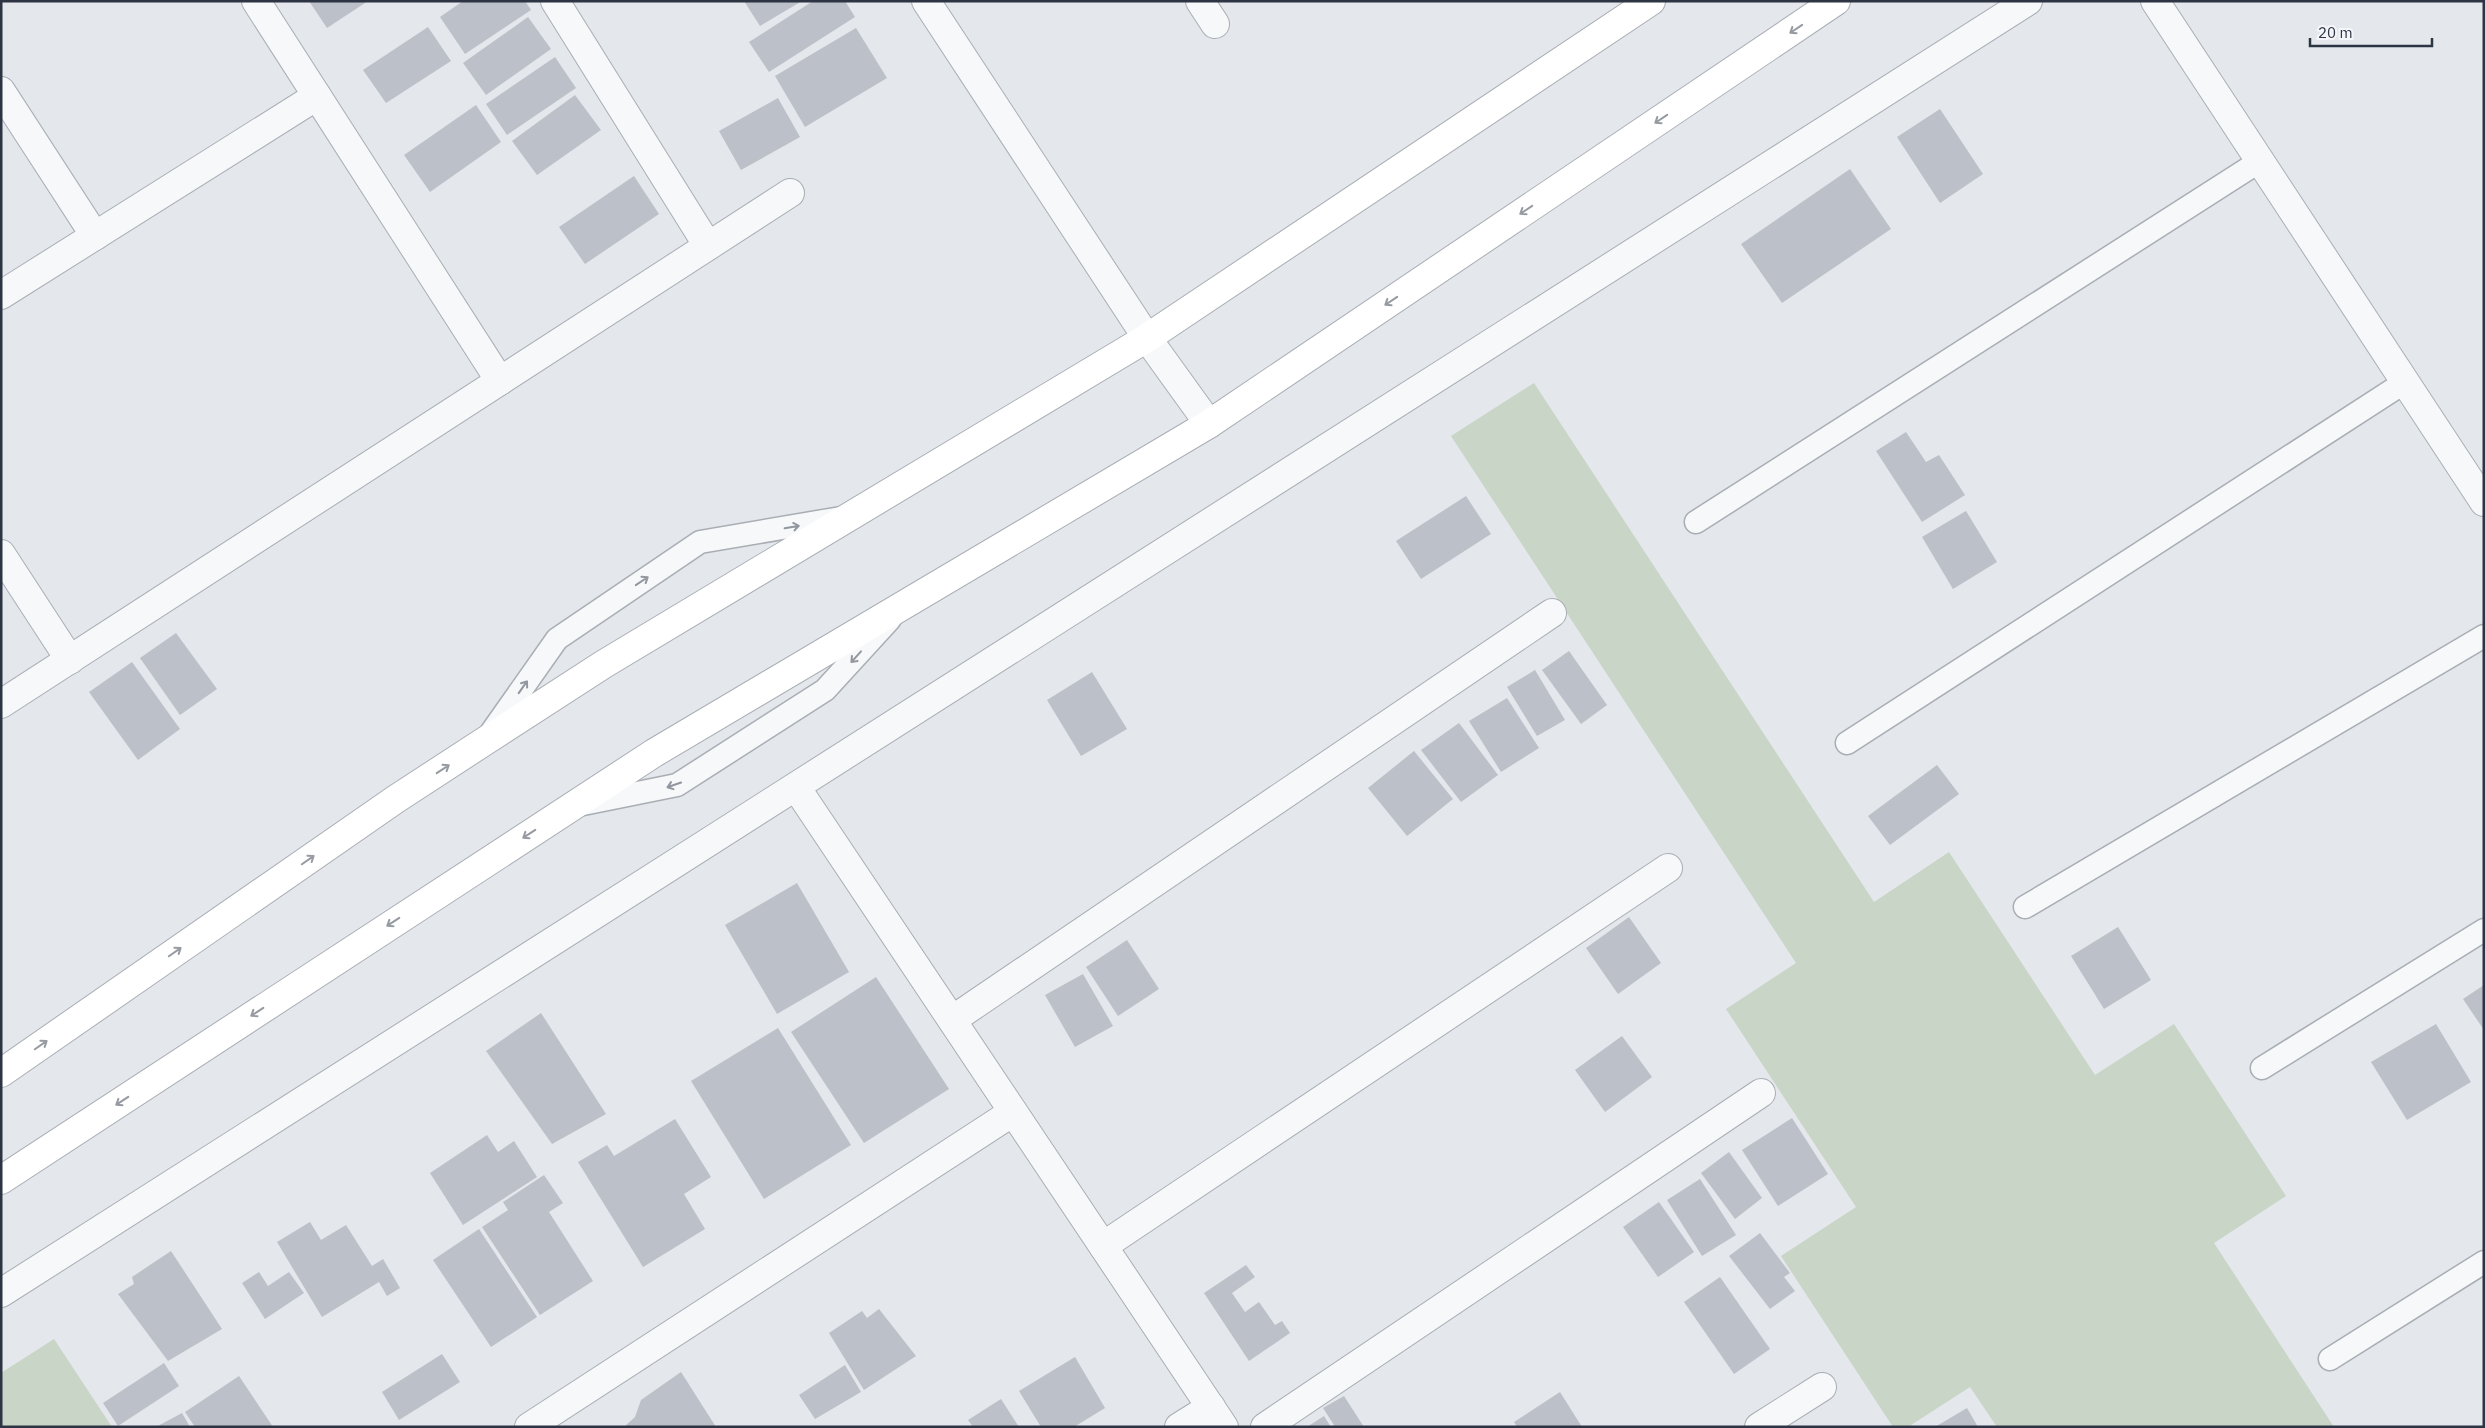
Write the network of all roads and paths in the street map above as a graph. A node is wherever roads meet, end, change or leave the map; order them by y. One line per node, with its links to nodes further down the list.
1 (256, 1): 11 (street)
2 (555, 1): 15 (street)
3 (926, 1): 17 (street)
4 (1200, 1): 9 (street)
5 (1651, 1): 17 (street)
6 (1836, 1): 20 (street, one-way to 20)
7 (2028, 1): 32 (street)
8 (2155, 1): 12 (street)
9 (1215, 24)
10 (1, 91): 14 (street)
11 (317, 96): 14 (street); 18 (street)
12 (2260, 161): 19 (street); 23 (lane)
13 (790, 193): 15 (street)
14 (95, 236): 16 (street)
15 (708, 246): 18 (street)
16 (1, 295)
17 (1147, 338): 20 (street); 22 (street)
18 (500, 382): 28 (street)
19 (2405, 382): 21 (street); 31 (lane)
20 (1209, 424): 25 (street)
21 (2484, 502)
22 (850, 517): 30 (street); 30 (lane, one-way to 22)
23 (1696, 522)
24 (1, 554): 28 (street)
25 (900, 608): 33 (street); 33 (lane, one-way to 33)
26 (1552, 613): 37 (street)
27 (2484, 636): 35 (lane)
28 (70, 660): 29 (street)
29 (1, 704)
30 (485, 742): 39 (street, one-way to 30)
31 (1847, 743)
32 (796, 787): 37 (street); 45 (street)
33 (570, 807): 42 (street, one-way to 42)
34 (1668, 868): 43 (street)
35 (2025, 907)
36 (2484, 930): 38 (lane)
37 (952, 1020): 41 (street)
38 (2262, 1068)
39 (1, 1073)
40 (1761, 1093): 51 (street)
41 (1013, 1112): 43 (street); 49 (street)
42 (1, 1180)
43 (1103, 1246): 48 (street)
44 (2484, 1262): 46 (lane)
45 (1, 1293)
46 (2330, 1359)
47 (1822, 1387): 52 (street)
48 (1218, 1417): 50 (street)
49 (529, 1427)
50 (1179, 1427)
51 (1265, 1427)
52 (1759, 1427)

